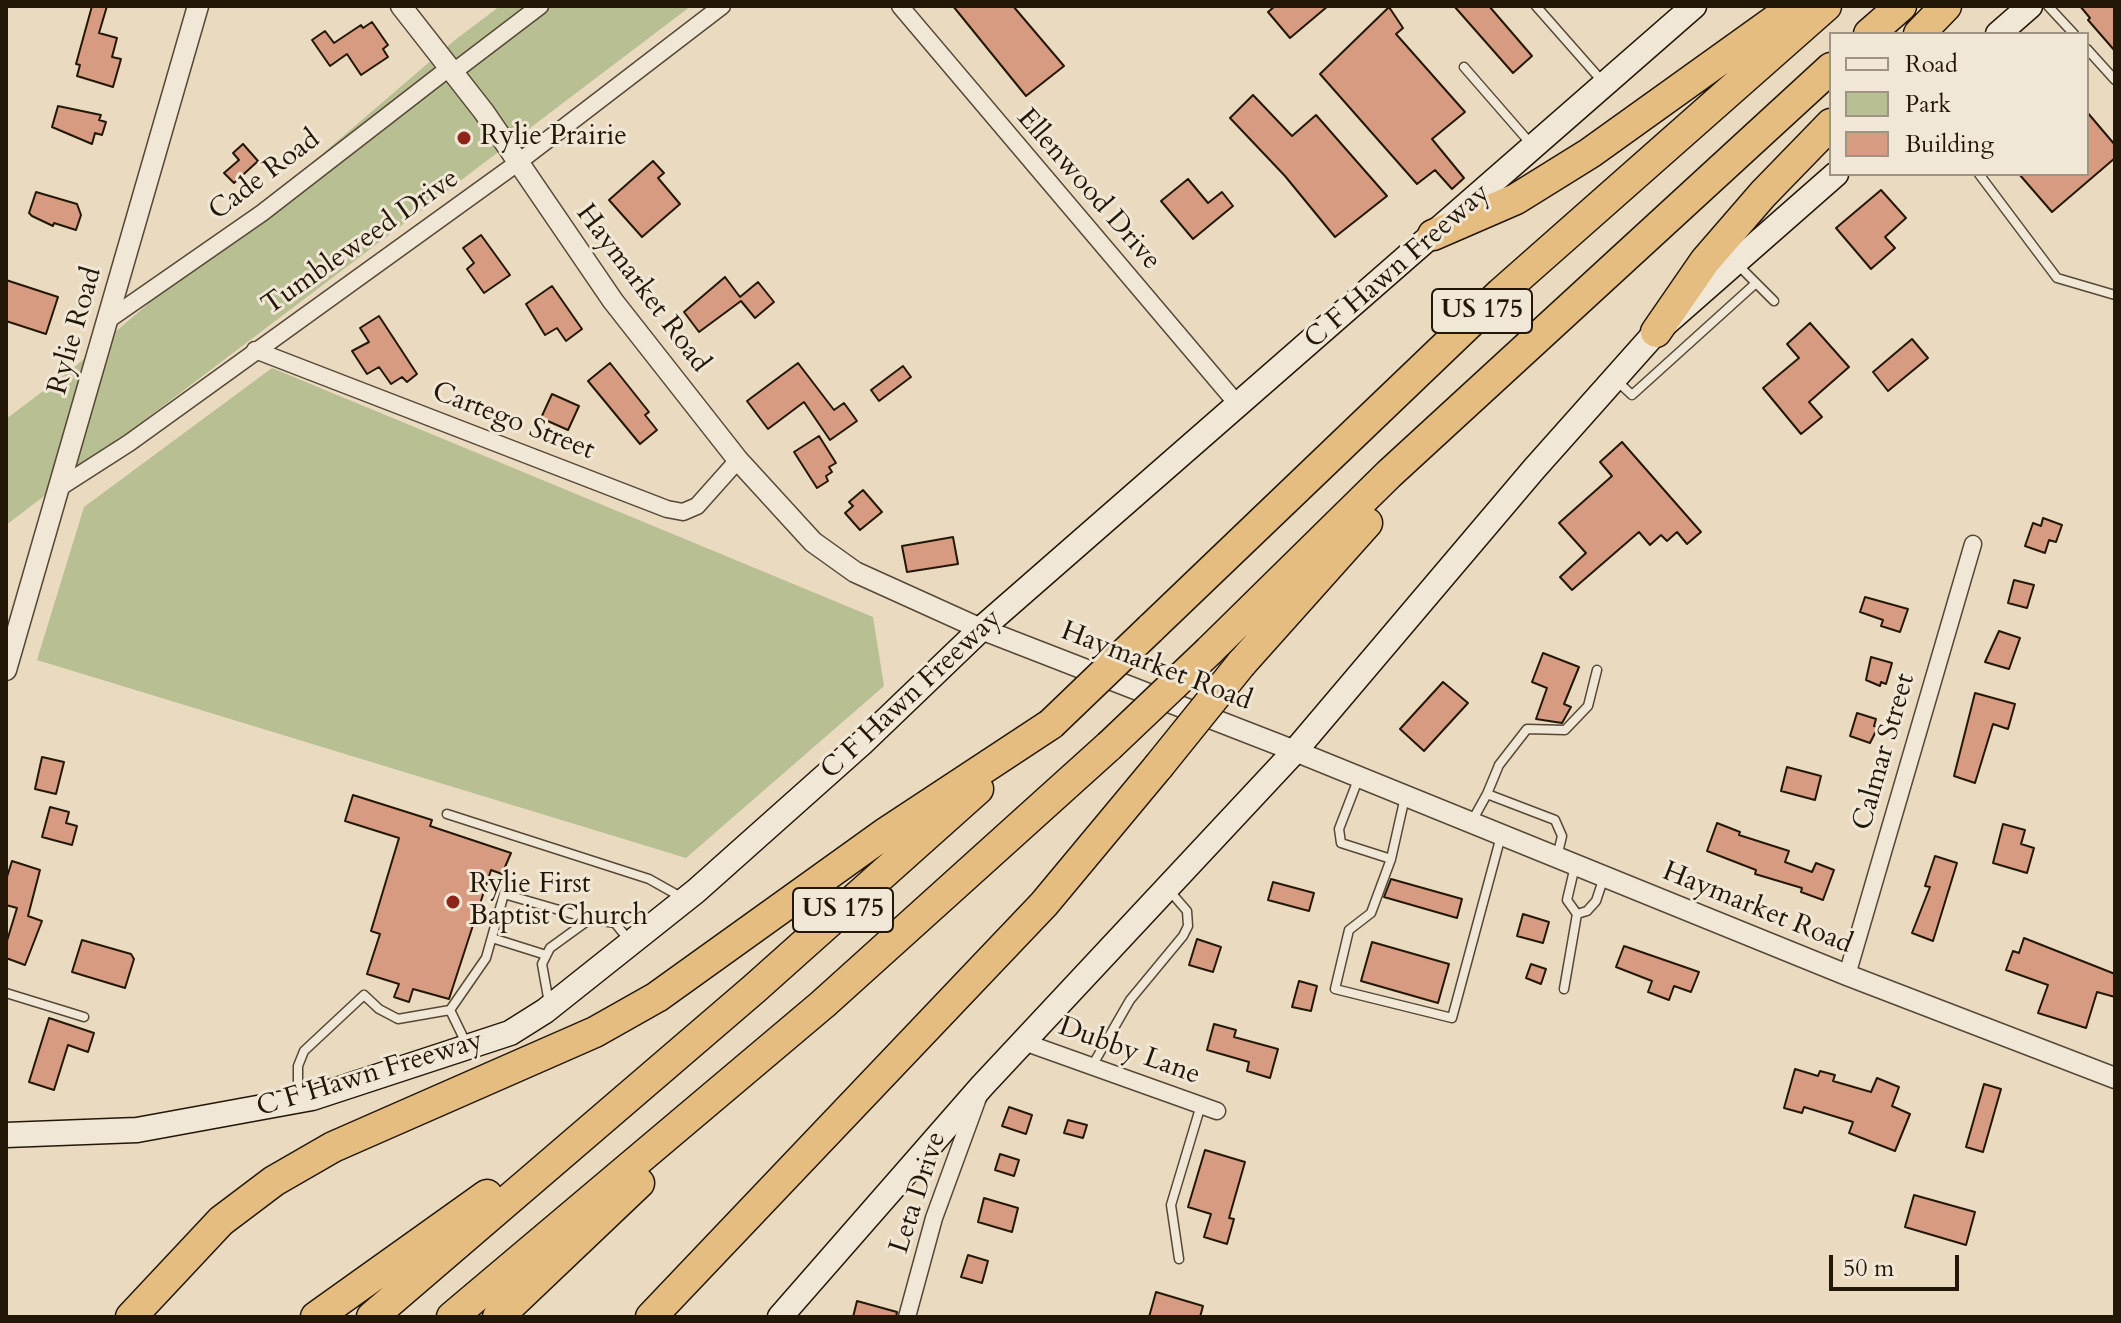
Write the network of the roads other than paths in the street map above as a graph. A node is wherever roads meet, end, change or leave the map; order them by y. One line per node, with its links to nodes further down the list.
1 (198, 6): 34 (street, Rylie Road)
2 (401, 6): 20 (street, Haymarket Road)
3 (540, 6): 20 (street, Cade Road)
4 (722, 6): 26 (street, Tumbleweed Drive)
5 (900, 6): 39 (street, Ellenwood Drive)
6 (1536, 6): 23 (lane)
7 (1694, 6): 23 (main road, C F Hawn Freeway)
8 (1795, 6): 29 (highway)
9 (1826, 6): 46 (highway, US 175, bridge)
10 (1901, 6): 14 (highway)
11 (1946, 6): 15 (highway)
12 (2030, 6): 16 (main road)
13 (2048, 6): 17 (lane)
14 (1871, 32)
15 (1921, 32)
16 (2000, 32)
17 (2072, 32)
18 (2089, 51): 22 (lane)
19 (1464, 67): 25 (lane)
20 (451, 70): 26 (street, Haymarket Road); 34 (street, Cade Road)
21 (1829, 70): 38 (highway, US 175)
22 (2115, 80)
23 (1605, 84): 25 (main road, C F Hawn Freeway)
24 (1829, 126): 35 (highway)
25 (1534, 147): 29 (main road, C F Hawn Freeway)
26 (516, 164): 36 (street, Tumbleweed Drive); 40 (street, Haymarket Road)
27 (1834, 176): 30 (main road)
28 (1980, 176): 32 (lane)
29 (1433, 235): 39 (main road, C F Hawn Freeway)
30 (1735, 262): 31 (lane); 35 (main road)
31 (1756, 283): 33 (lane); 37 (lane)
32 (2115, 295)
33 (1774, 301)
34 (108, 320): 41 (street, Rylie Road)
35 (1656, 332): 37 (main road)
36 (255, 350): 40 (street, Cartego Street); 41 (street, Tumbleweed Drive)
37 (1614, 379): 47 (main road)
38 (1472, 400): 67 (highway, US 175, bridge); 86 (highway, bridge)
39 (1239, 406): 43 (main road, C F Hawn Freeway)
40 (738, 460): 43 (street, Haymarket Road)
41 (62, 486): 44 (street, Rylie Road)
42 (1973, 544): 64 (street, Calmar Street)
43 (981, 629): 47 (street, Haymarket Road); 58 (main road, C F Hawn Freeway)
44 (6, 670)
45 (1597, 670): 49 (lane)
46 (1051, 724): 76 (highway, US 175); 81 (highway)
47 (1295, 751): 48 (street, Haymarket Road); 57 (main road)
48 (1359, 777): 50 (street, Haymarket Road); 54 (lane)
49 (1487, 794): 52 (lane); 55 (lane)
50 (1405, 796): 52 (street, Haymarket Road); 54 (lane)
51 (447, 814): 58 (lane)
52 (1471, 823): 53 (street, Haymarket Road)
53 (1501, 835): 54 (lane); 55 (street, Haymarket Road)
54 (1391, 859)
55 (1566, 861): 56 (street, Haymarket Road); 59 (lane)
56 (1605, 877): 59 (lane); 64 (street, Haymarket Road)
57 (1167, 888): 71 (main road); 73 (lane)
58 (685, 900): 62 (main road, C F Hawn Freeway)
59 (1577, 914): 65 (lane)
60 (590, 919): 61 (lane); 62 (lane); 63 (lane)
61 (492, 938): 63 (lane); 69 (lane)
62 (631, 944): 68 (main road, C F Hawn Freeway)
63 (546, 955): 68 (lane)
64 (1847, 975): 74 (street, Haymarket Road)
65 (1564, 989)
66 (6, 993): 70 (lane)
67 (823, 1004): 84 (highway, US 175); 85 (highway)
68 (550, 1008): 72 (main road, C F Hawn Freeway)
69 (450, 1010): 72 (lane); 77 (lane)
70 (84, 1017)
71 (1024, 1042): 73 (street, Dubby Lane); 75 (main road)
72 (467, 1046): 77 (main road, C F Hawn Freeway)
73 (1092, 1066): 78 (street, Dubby Lane)
74 (2115, 1078)
75 (982, 1086): 87 (main road); 88 (street, Leta Drive)
76 (631, 1093): 82 (highway); 83 (highway, US 175)
77 (298, 1101): 79 (main road, C F Hawn Freeway)
78 (1209, 1108): 80 (lane)
79 (6, 1135)
80 (1179, 1259)
81 (131, 1317)
82 (316, 1317)
83 (372, 1317)
84 (452, 1317)
85 (498, 1317)
86 (651, 1317)
87 (780, 1317)
88 (907, 1317)

